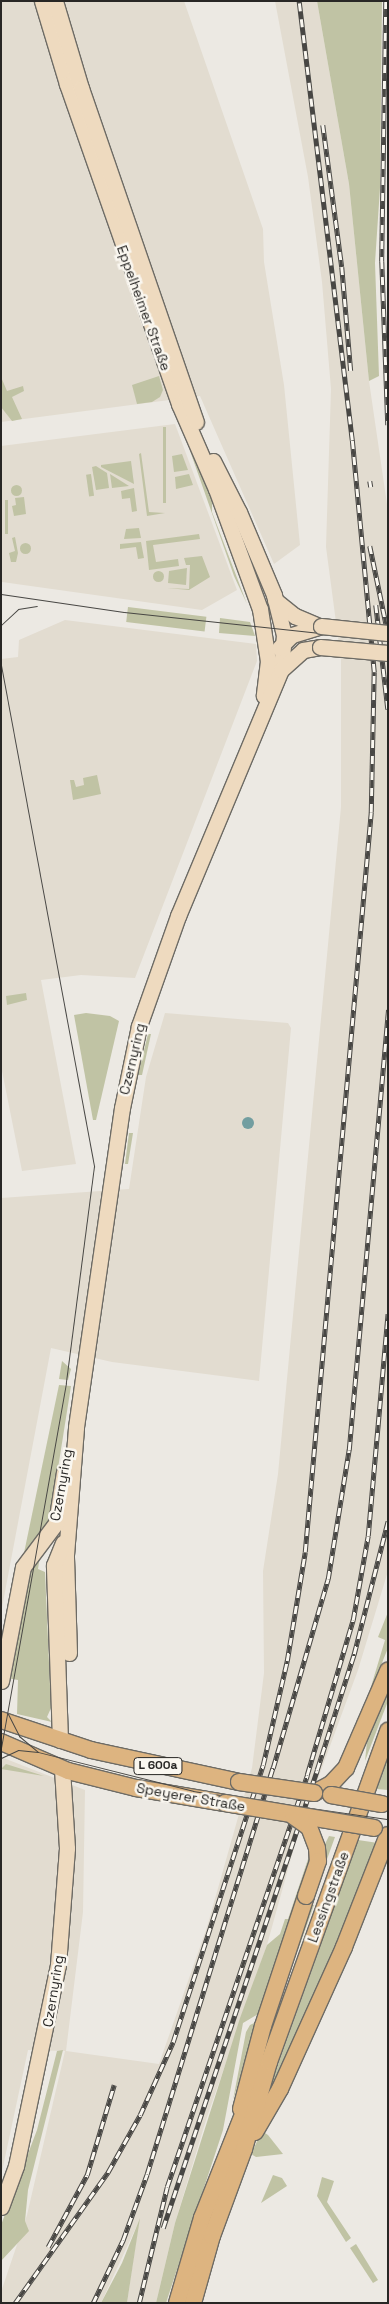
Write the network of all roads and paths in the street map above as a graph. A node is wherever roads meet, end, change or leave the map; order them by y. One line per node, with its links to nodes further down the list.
1 (42, 1): 4 (main road, Eppelheimer Straße)
2 (55, 1): 3 (main road, Eppelheimer Straße)
3 (275, 600): 5 (main road, Eppelheimer Straße); 7 (main road, Eppelheimer Straße)
4 (260, 609): 7 (main road, Eppelheimer Straße); 10 (main road, Eppelheimer Straße)
5 (320, 626): 6 (main road, bridge); 7 (main road)
6 (388, 633)
7 (285, 638): 8 (main road); 10 (main road, Eppelheimer Straße)
8 (320, 646): 9 (main road, Czernyring, bridge); 10 (main road, Czernyring)
9 (388, 653)
10 (275, 665): 11 (main road, Czernyring)
11 (76, 1427): 12 (main road, Czernyring); 15 (main road, Czernyring)
12 (68, 1527): 13 (main road, Czernyring); 19 (main road, Czernyring)
13 (69, 1653)
14 (388, 1671): 22 (main road)
15 (2, 1676)
16 (1, 1720): 19 (main road, Speyerer Straße / L 600a)
17 (388, 1731): 26 (main road, Lessingstraße)
18 (1, 1736): 19 (main road)
19 (63, 1741): 22 (main road, Speyerer Straße / L 600a, bridge)
20 (1, 1742): 21 (main road, Speyerer Straße / L 600a)
21 (65, 1770): 24 (main road, Speyerer Straße / L 600a, bridge); 29 (main road, Czernyring)
22 (314, 1793): 23 (main road, Speyerer Straße / L 600a, bridge)
23 (385, 1804)
24 (286, 1813): 25 (main road, Speyerer Straße / L 600a, bridge); 27 (main road, bridge)
25 (383, 1831): 28 (main road)
26 (269, 2062): 27 (main road, Lessingstraße); 28 (main road, Lessingstraße)
27 (239, 2124): 30 (main road, Lessingstraße)
28 (244, 2149): 30 (main road, Lessingstraße)
29 (1, 2207)
30 (185, 2300)

